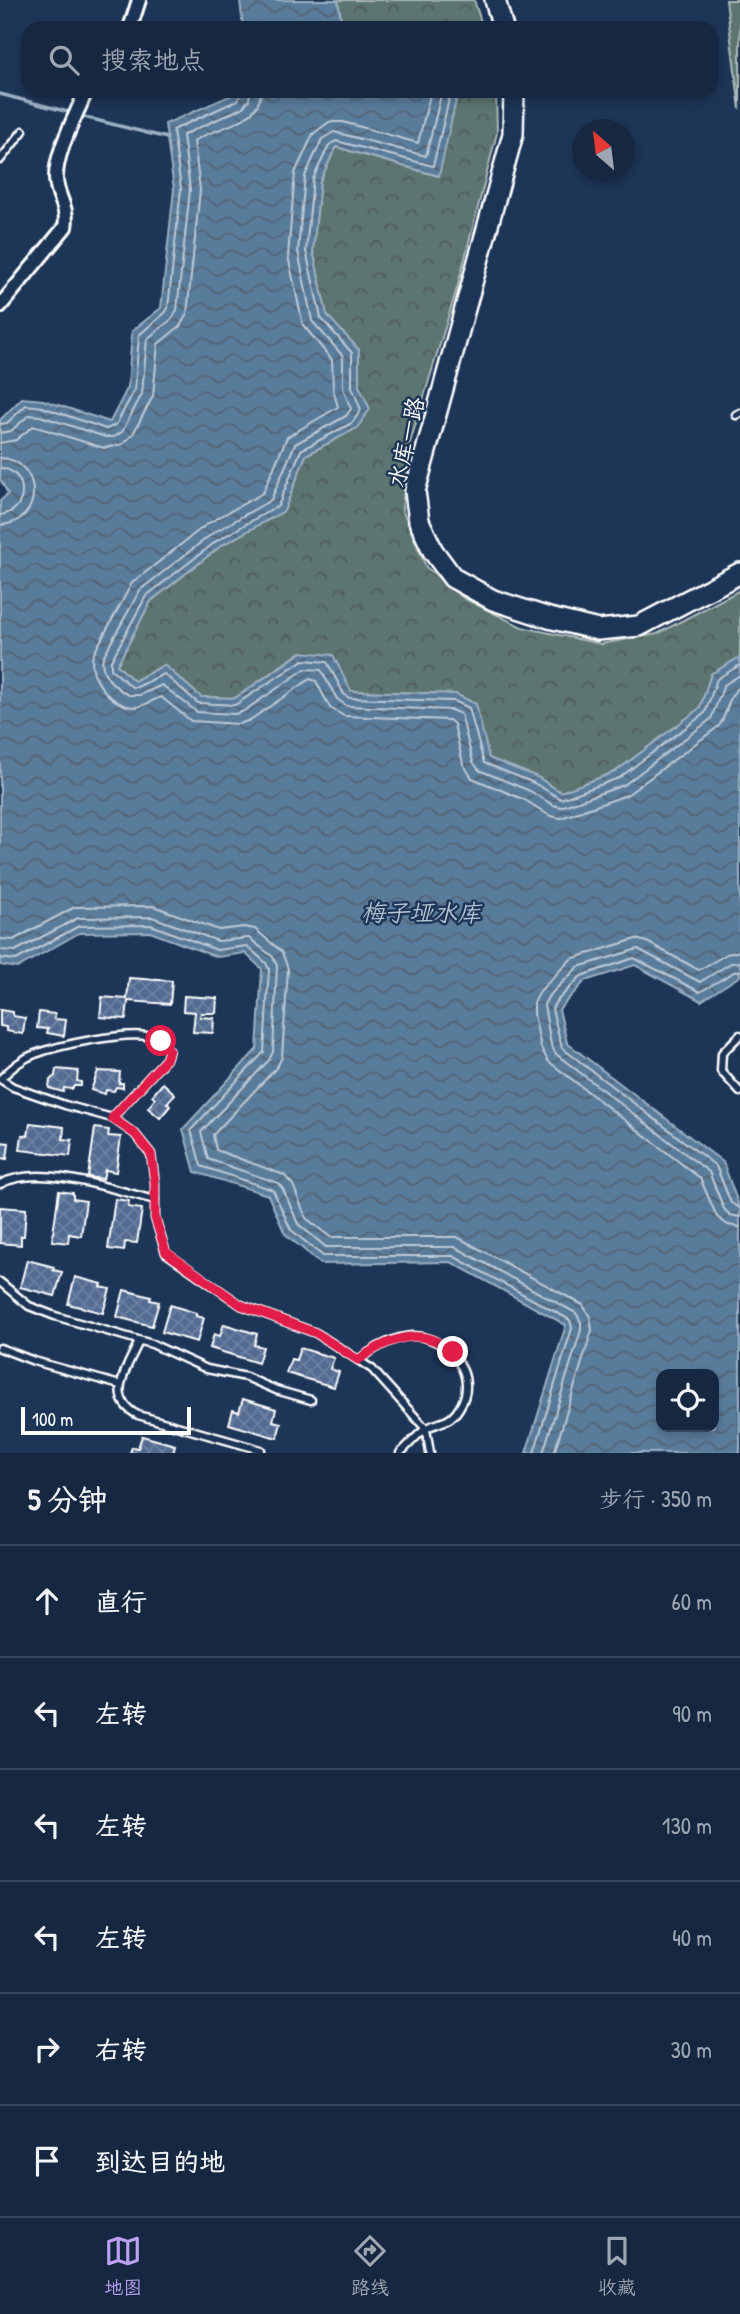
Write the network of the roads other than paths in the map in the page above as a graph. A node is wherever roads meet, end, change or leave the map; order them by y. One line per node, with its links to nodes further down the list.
1 (139, 0): 3 (street)
2 (495, 0): 4 (street)
3 (132, 21)
4 (501, 21)
5 (83, 98): 9 (street)
6 (514, 98): 10 (street, 水库一路)
7 (23, 131): 8 (lane)
8 (0, 160)
9 (0, 306)
10 (740, 573)
11 (740, 1035): 12 (lane)
12 (740, 1092)
13 (112, 1118): 13 (lane); 15 (lane)
14 (0, 1184): 15 (lane)
15 (155, 1200): 19 (lane)
16 (0, 1282): 17 (lane)
17 (139, 1341): 20 (lane); 21 (lane)
18 (0, 1348): 20 (lane)
19 (358, 1360): 22 (lane); 22 (lane)
20 (120, 1385): 23 (lane)
21 (311, 1400)
22 (426, 1429): 24 (lane); 25 (lane)
23 (261, 1450)
24 (400, 1453)
25 (430, 1453)

